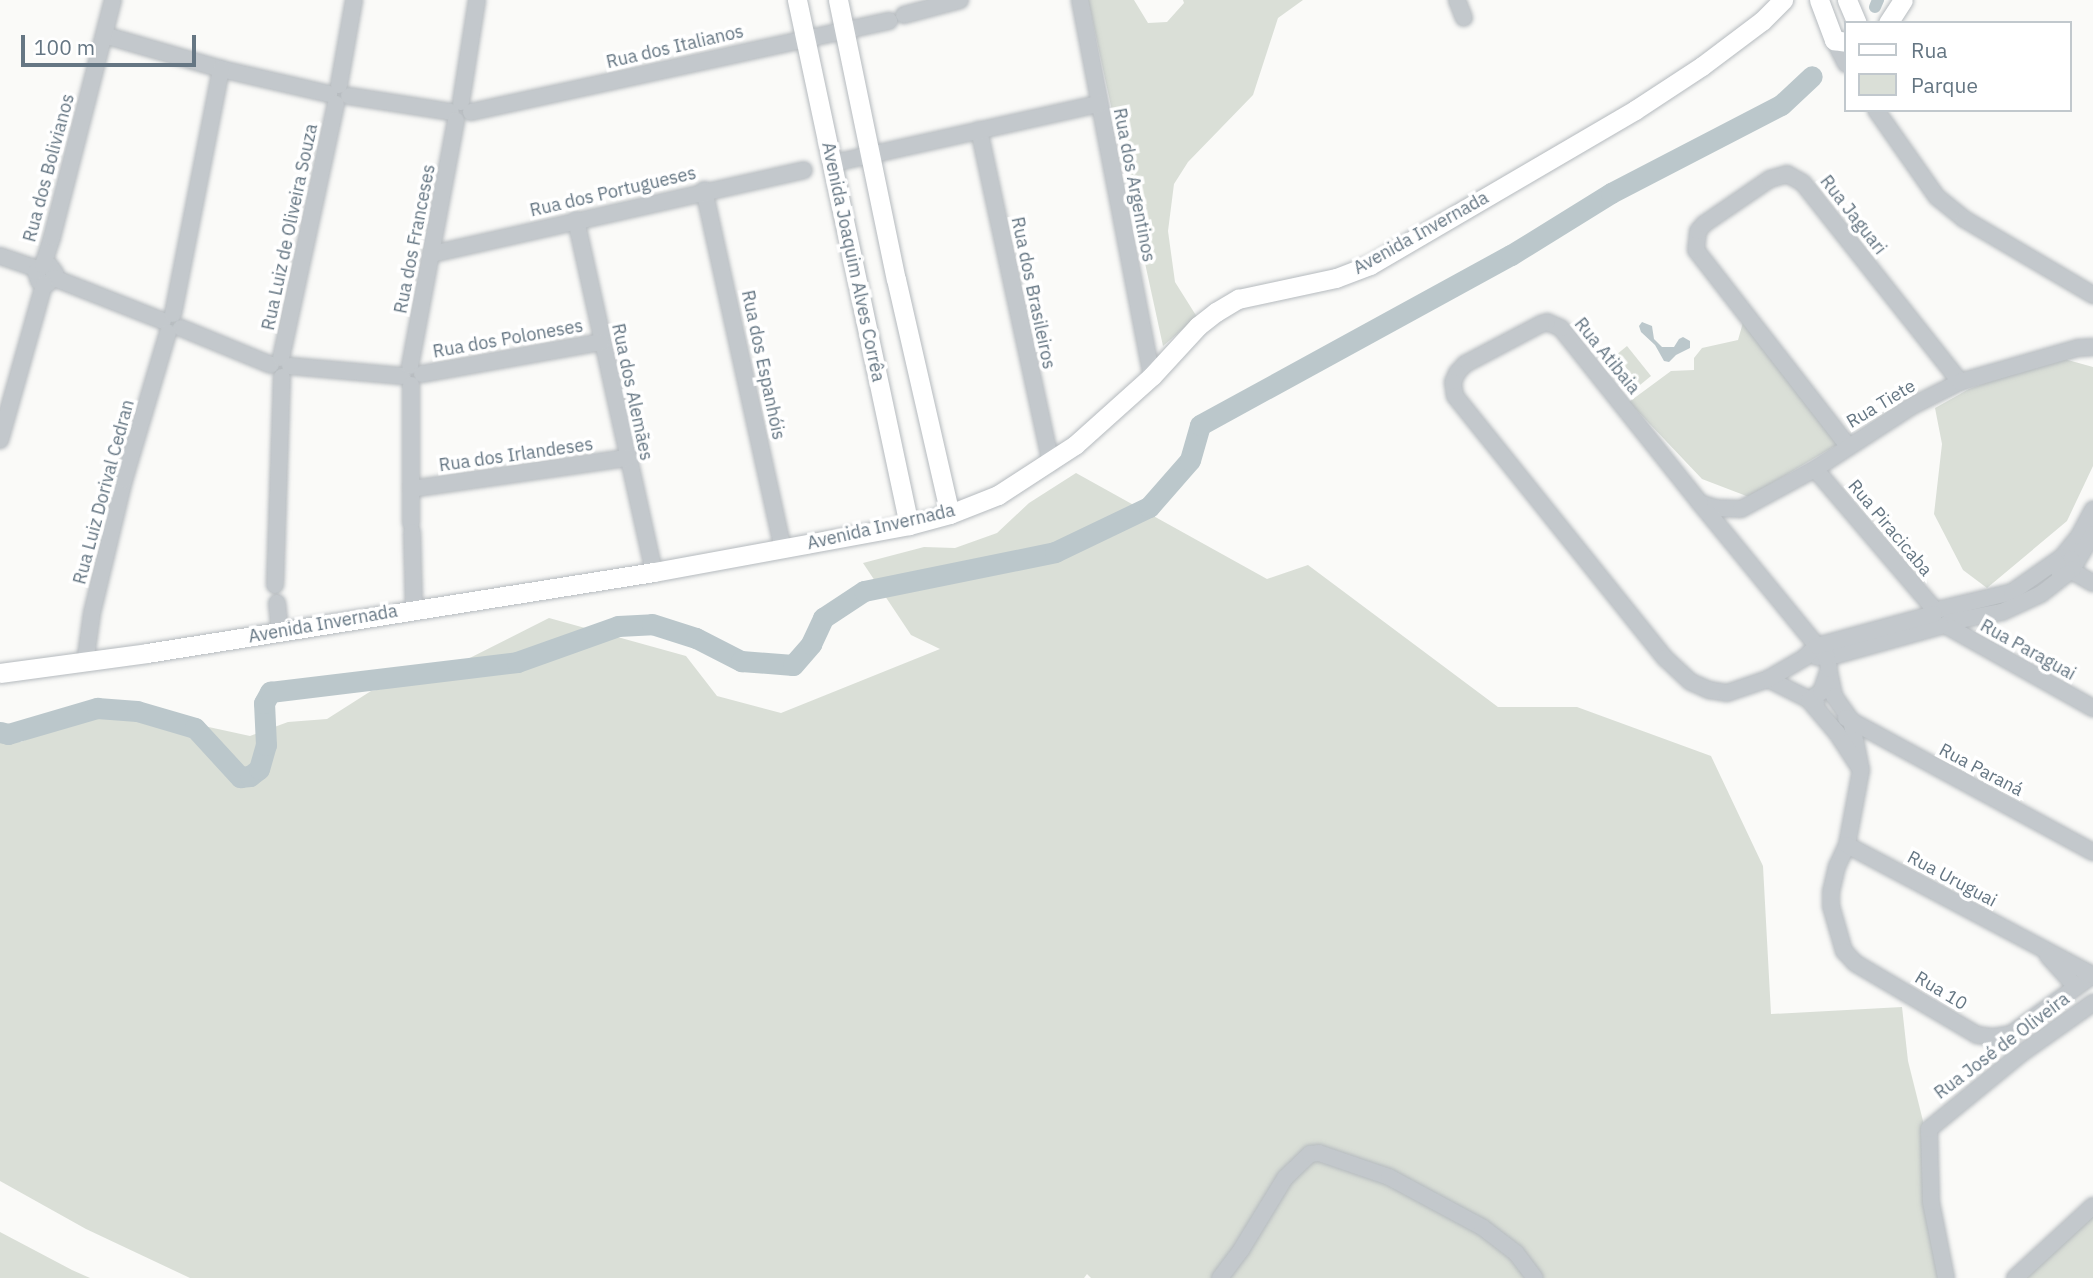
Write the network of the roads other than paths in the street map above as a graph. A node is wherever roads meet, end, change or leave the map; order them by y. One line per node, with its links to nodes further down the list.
1 (113, 0): 17 (street, Rua dos Bolivianos)
2 (354, 0): 21 (street, Rua Luiz de Oliveira Souza)
3 (477, 0): 23 (street, Rua dos Franceses)
4 (797, 0): 18 (main road, Avenida Joaquim Alves Corrêa)
5 (838, 0): 16 (main road)
6 (960, 0): 16 (street, Rua dos Italianos)
7 (1080, 0): 22 (street, Rua dos Argentinos)
8 (1457, 0): 13 (street)
9 (1783, 0): 40 (main road, Avenida Invernada)
10 (1819, 0): 19 (main road)
11 (1847, 0): 14 (main road)
12 (1903, 0): 15 (main road)
13 (1464, 18)
14 (1856, 21)
15 (1891, 21)
16 (845, 30): 18 (street, Rua dos Italianos); 26 (main road)
17 (104, 35): 20 (street, Rua dos Italianos); 33 (street, Rua dos Bolivianos)
18 (804, 40): 23 (street, Rua dos Italianos); 27 (main road, Avenida Joaquim Alves Corrêa)
19 (1840, 41)
20 (221, 69): 21 (street, Rua dos Italianos); 35 (street, Rua Luiz Dorival Cedran)
21 (338, 94): 23 (street, Rua dos Italianos); 38 (street, Rua Luiz de Oliveira Souza)
22 (1099, 104): 25 (street); 40 (street, Rua dos Argentinos)
23 (460, 112): 31 (street, Rua dos Franceses)
24 (1887, 117): 34 (street)
25 (979, 130): 26 (street); 45 (street, Rua dos Brasileiros)
26 (870, 154): 27 (street); 50 (main road)
27 (834, 163): 51 (main road, Avenida Joaquim Alves Corrêa)
28 (804, 170): 29 (street, Rua dos Portugueses)
29 (704, 190): 30 (street, Rua dos Portugueses); 53 (street, Rua dos Espanhóis)
30 (576, 220): 31 (street, Rua dos Portugueses); 36 (street, Rua dos Alemães)
31 (432, 254): 39 (street, Rua dos Franceses)
32 (0, 256): 33 (street, Rua dos Poloneses)
33 (45, 274): 35 (street, Rua dos Poloneses); 42 (street, Rua dos Bolivianos)
34 (2093, 295)
35 (172, 324): 38 (street, Rua dos Poloneses); 63 (street, Rua Luiz Dorival Cedran)
36 (601, 342): 39 (street, Rua dos Poloneses); 44 (street, Rua dos Alemães)
37 (2093, 347): 41 (street, Rua Tiete)
38 (281, 366): 39 (street, Rua dos Poloneses); 57 (street, Rua Luiz de Oliveira Souza)
39 (412, 375): 47 (street, Rua dos Franceses)
40 (1152, 376): 45 (main road, Avenida Invernada)
41 (1960, 382): 43 (street, Rua Tiete); 43 (street, Rua Jaguari)
42 (0, 440)
43 (1848, 446): 46 (street, Rua Tiete)
44 (627, 458): 47 (street, Rua dos Irlandeses); 55 (street, Rua dos Alemães)
45 (1051, 463): 50 (main road, Avenida Invernada)
46 (1815, 469): 48 (street, Rua Tiete); 60 (street, Rua Piracicaba)
47 (411, 489): 59 (street, Rua dos Franceses)
48 (1700, 503): 62 (street, Rua Atibaia); 65 (street, Rua Atibaia)
49 (2093, 510): 54 (street)
50 (950, 514): 51 (main road, Avenida Invernada)
51 (909, 525): 53 (main road, Avenida Invernada)
52 (2093, 534): 54 (street)
53 (783, 549): 55 (main road, Avenida Invernada)
54 (2067, 566): 56 (street); 60 (street)
55 (654, 572): 59 (main road, Avenida Invernada)
56 (2093, 583)
57 (275, 586)
58 (278, 603): 61 (street)
59 (414, 609): 61 (main road, Avenida Invernada)
60 (1941, 618): 62 (street); 67 (street, Rua Paraguai)
61 (280, 632): 63 (main road, Avenida Invernada)
62 (1824, 657): 65 (street); 66 (street); 68 (street, Rua Paraná)
63 (85, 663): 64 (main road, Avenida Invernada)
64 (0, 673)
65 (1769, 679): 66 (street, Rua Paraná)
66 (1809, 699): 68 (street, Rua Paraná); 70 (street)
67 (2093, 708)
68 (1851, 720): 69 (street, Rua Paraná); 70 (street)
69 (1890, 743): 70 (street); 72 (street, Rua Paraná)
70 (1861, 770): 71 (street)
71 (1847, 845): 73 (street, Rua Uruguai); 75 (street, Rua 10)
72 (2093, 852)
73 (2039, 947): 74 (street, Rua Uruguai); 75 (street, Rua Uruguai)
74 (2093, 975): 75 (street)
75 (2076, 988)
76 (2093, 1003): 80 (street, Rua José de Oliveira)
77 (2093, 1206): 81 (street)
78 (1220, 1278): 79 (street)
79 (1535, 1278)
80 (1946, 1278)
81 (2015, 1278)

